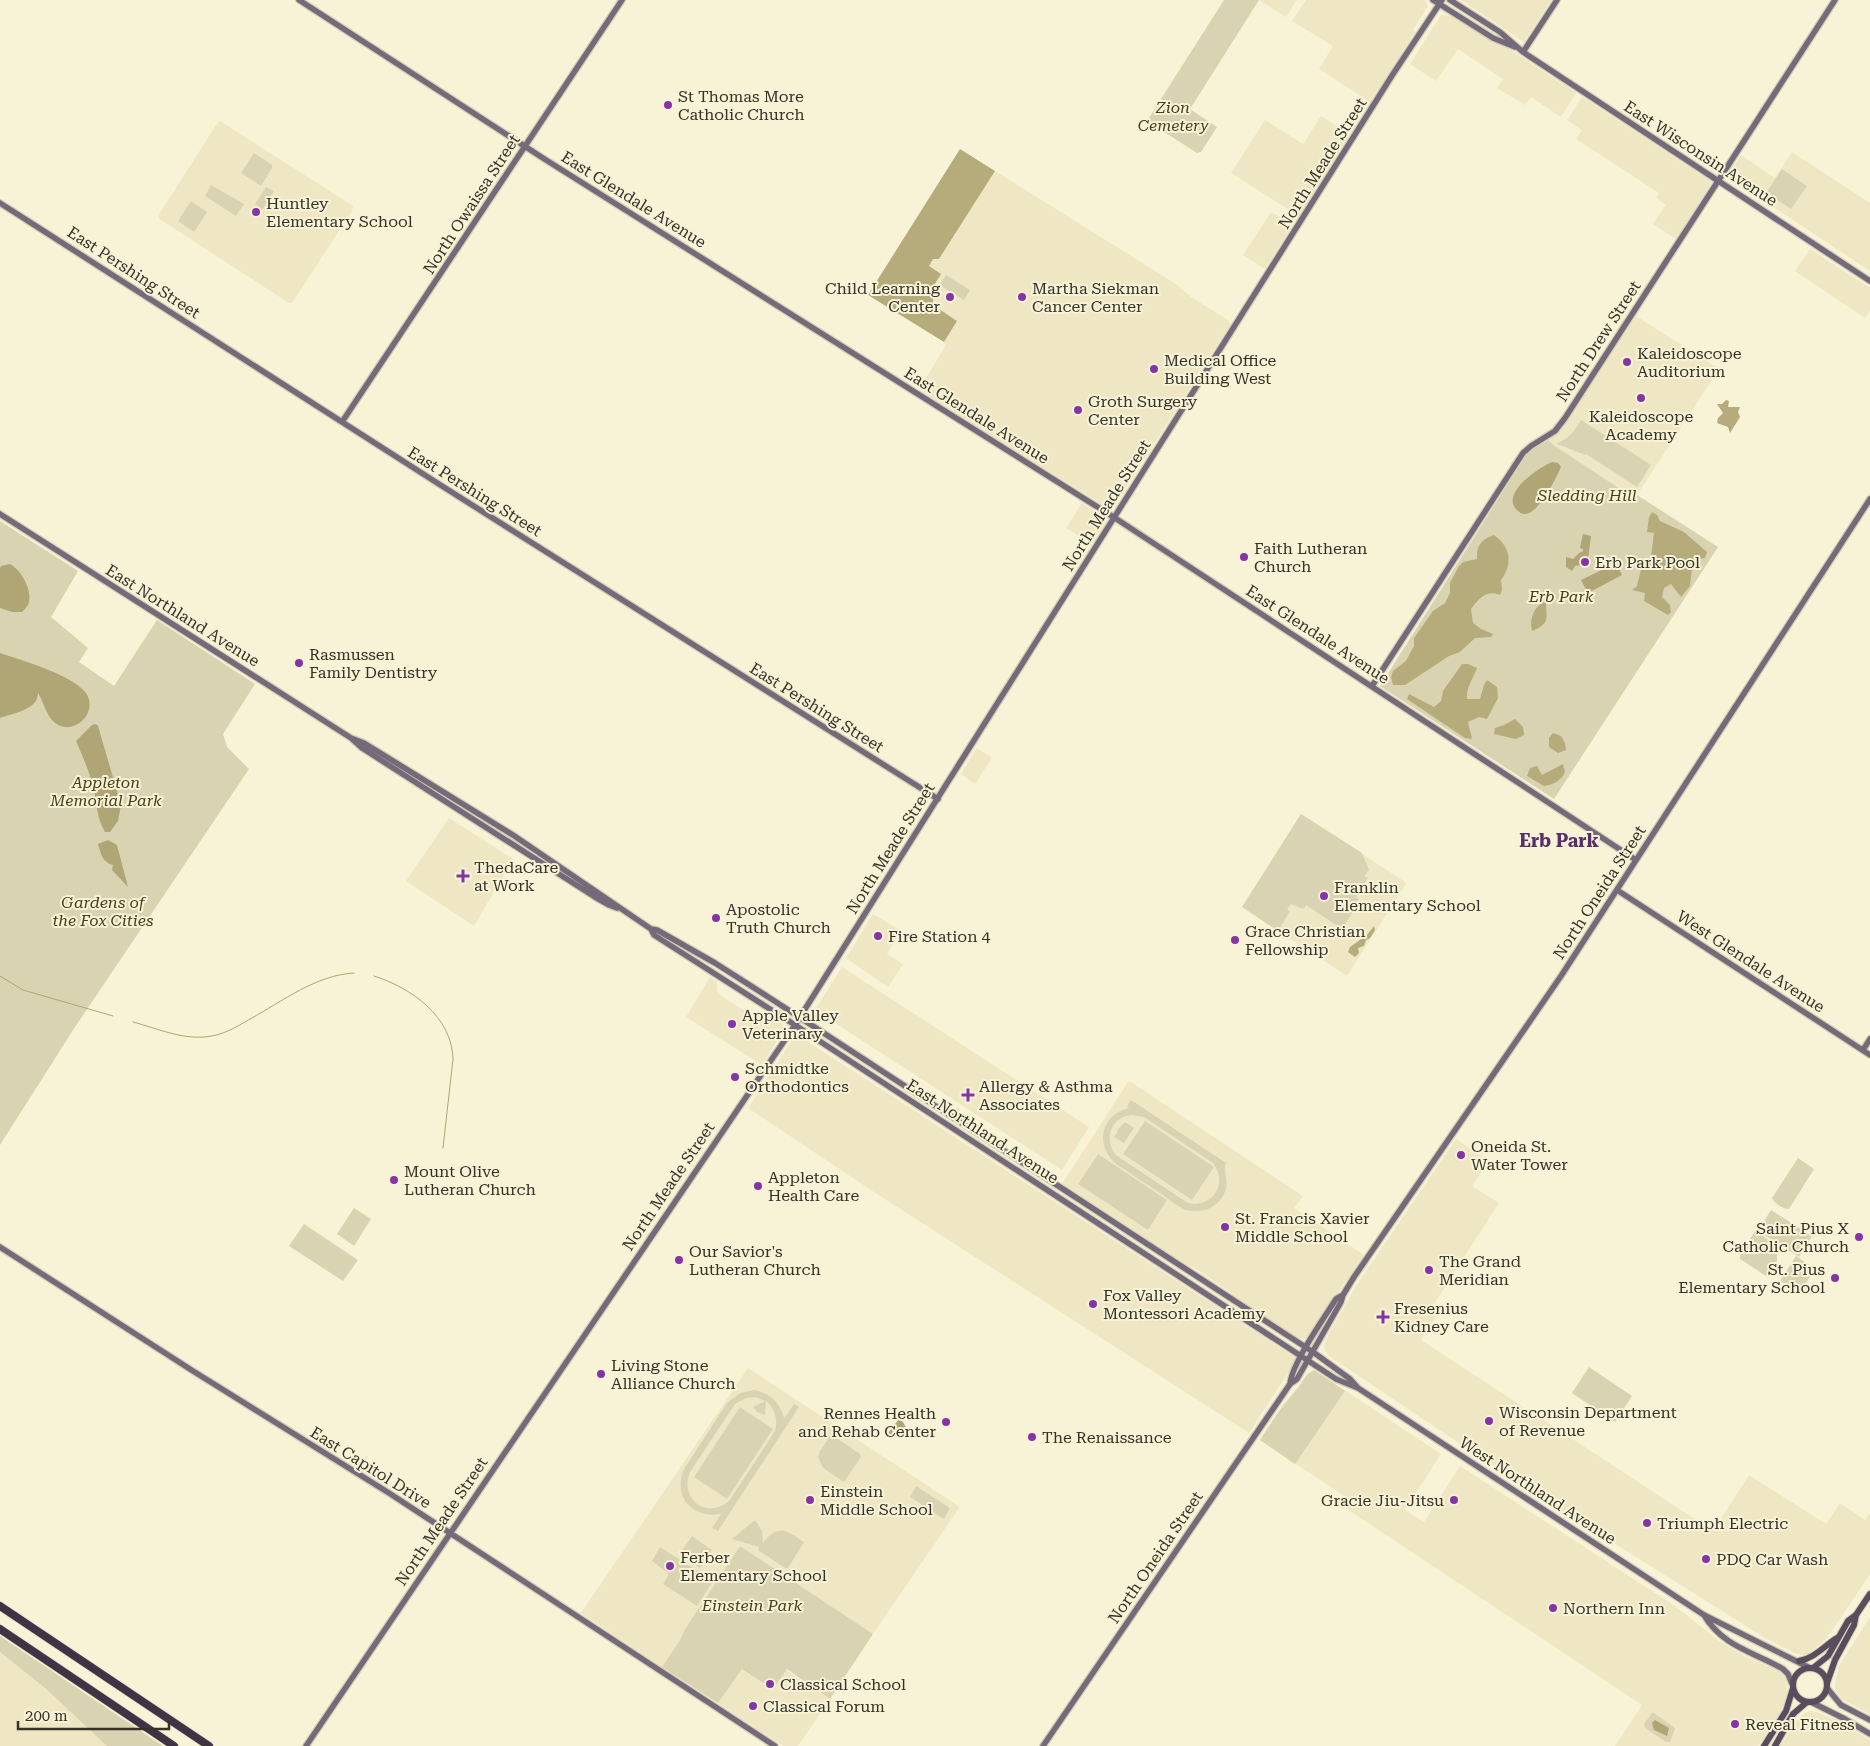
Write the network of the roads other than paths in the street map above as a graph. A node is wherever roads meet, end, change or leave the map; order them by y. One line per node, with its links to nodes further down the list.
1 (299, 0): 10 (main road, East Glendale Avenue)
2 (622, 0): 10 (main road, North Owaissa Street)
3 (1433, 0): 7 (main road, East Wisconsin Avenue)
4 (1450, 0): 8 (main road, East Wisconsin Avenue)
5 (1557, 0): 9 (main road)
6 (1835, 0): 11 (main road, North Drew Street)
7 (1441, 2): 8 (main road, East Wisconsin Avenue); 17 (main road, North Meade Street)
8 (1517, 48): 9 (main road, East Wisconsin Avenue)
9 (1523, 52): 11 (main road, East Wisconsin Avenue)
10 (525, 146): 14 (main road, North Owaissa Street); 17 (main road, East Glendale Avenue)
11 (1718, 180): 13 (main road, East Wisconsin Avenue); 18 (main road, North Drew Street)
12 (0, 202): 14 (main road, East Pershing Street)
13 (1870, 281)
14 (342, 422): 19 (main road, East Pershing Street)
15 (1870, 499): 20 (main road, North Oneida Street)
16 (0, 514): 22 (main road, East Northland Avenue)
17 (1115, 518): 18 (main road, East Glendale Avenue); 19 (main road, North Meade Street)
18 (1372, 686): 20 (main road, East Glendale Avenue)
19 (938, 799): 23 (main road, North Meade Street)
20 (1636, 860): 21 (main road, North Oneida Street)
21 (1617, 890): 26 (main road, West Glendale Avenue); 29 (main road, North Oneida Street)
22 (651, 929): 23 (main road, East Northland Avenue); 24 (main road, East Northland Avenue)
23 (800, 1017): 24 (main road, North Meade Street); 30 (main road, East Northland Avenue)
24 (795, 1025): 32 (main road, East Northland Avenue); 36 (main road, North Meade Street)
25 (1870, 1039): 26 (main road)
26 (1863, 1050): 27 (main road, West Glendale Avenue)
27 (1870, 1055)
28 (0, 1247): 36 (main road, East Capitol Drive)
29 (1343, 1295): 30 (main road, North Oneida Street); 31 (main road, North Oneida Street)
30 (1306, 1348): 31 (main road, East Northland Avenue); 32 (main road, North Oneida Street)
31 (1313, 1352): 33 (main road, North Oneida Street); 35 (main road, West Northland Avenue)
32 (1301, 1356): 33 (main road, East Northland Avenue); 34 (main road, North Oneida Street)
33 (1308, 1360): 34 (main road, North Oneida Street); 35 (main road, West Northland Avenue)
34 (1290, 1384): 54 (main road, North Oneida Street)
35 (1358, 1388): 39 (main road, West Northland Avenue)
36 (449, 1533): 52 (main road, North Meade Street); 53 (main road, East Capitol Drive)
37 (1870, 1594): 40 (main road)
38 (0, 1606): 51 (highway)
39 (1704, 1615): 43 (main road, West Northland Avenue); 46 (main road, West Northland Avenue)
40 (1856, 1615): 42 (main road); 45 (main road)
41 (0, 1629): 50 (highway)
42 (1838, 1637): 43 (main road); 44 (main road)
43 (1799, 1661): 44 (main road, West Northland Avenue)
44 (1811, 1668): 45 (main road); 46 (main road)
45 (1827, 1685): 47 (main road); 48 (main road)
46 (1792, 1686): 47 (main road); 55 (main road)
47 (1809, 1702): 49 (main road); 56 (main road)
48 (1870, 1720)
49 (1870, 1734)
50 (174, 1746)
51 (209, 1746)
52 (306, 1746)
53 (775, 1746)
54 (1043, 1746)
55 (1764, 1746)
56 (1775, 1746)

